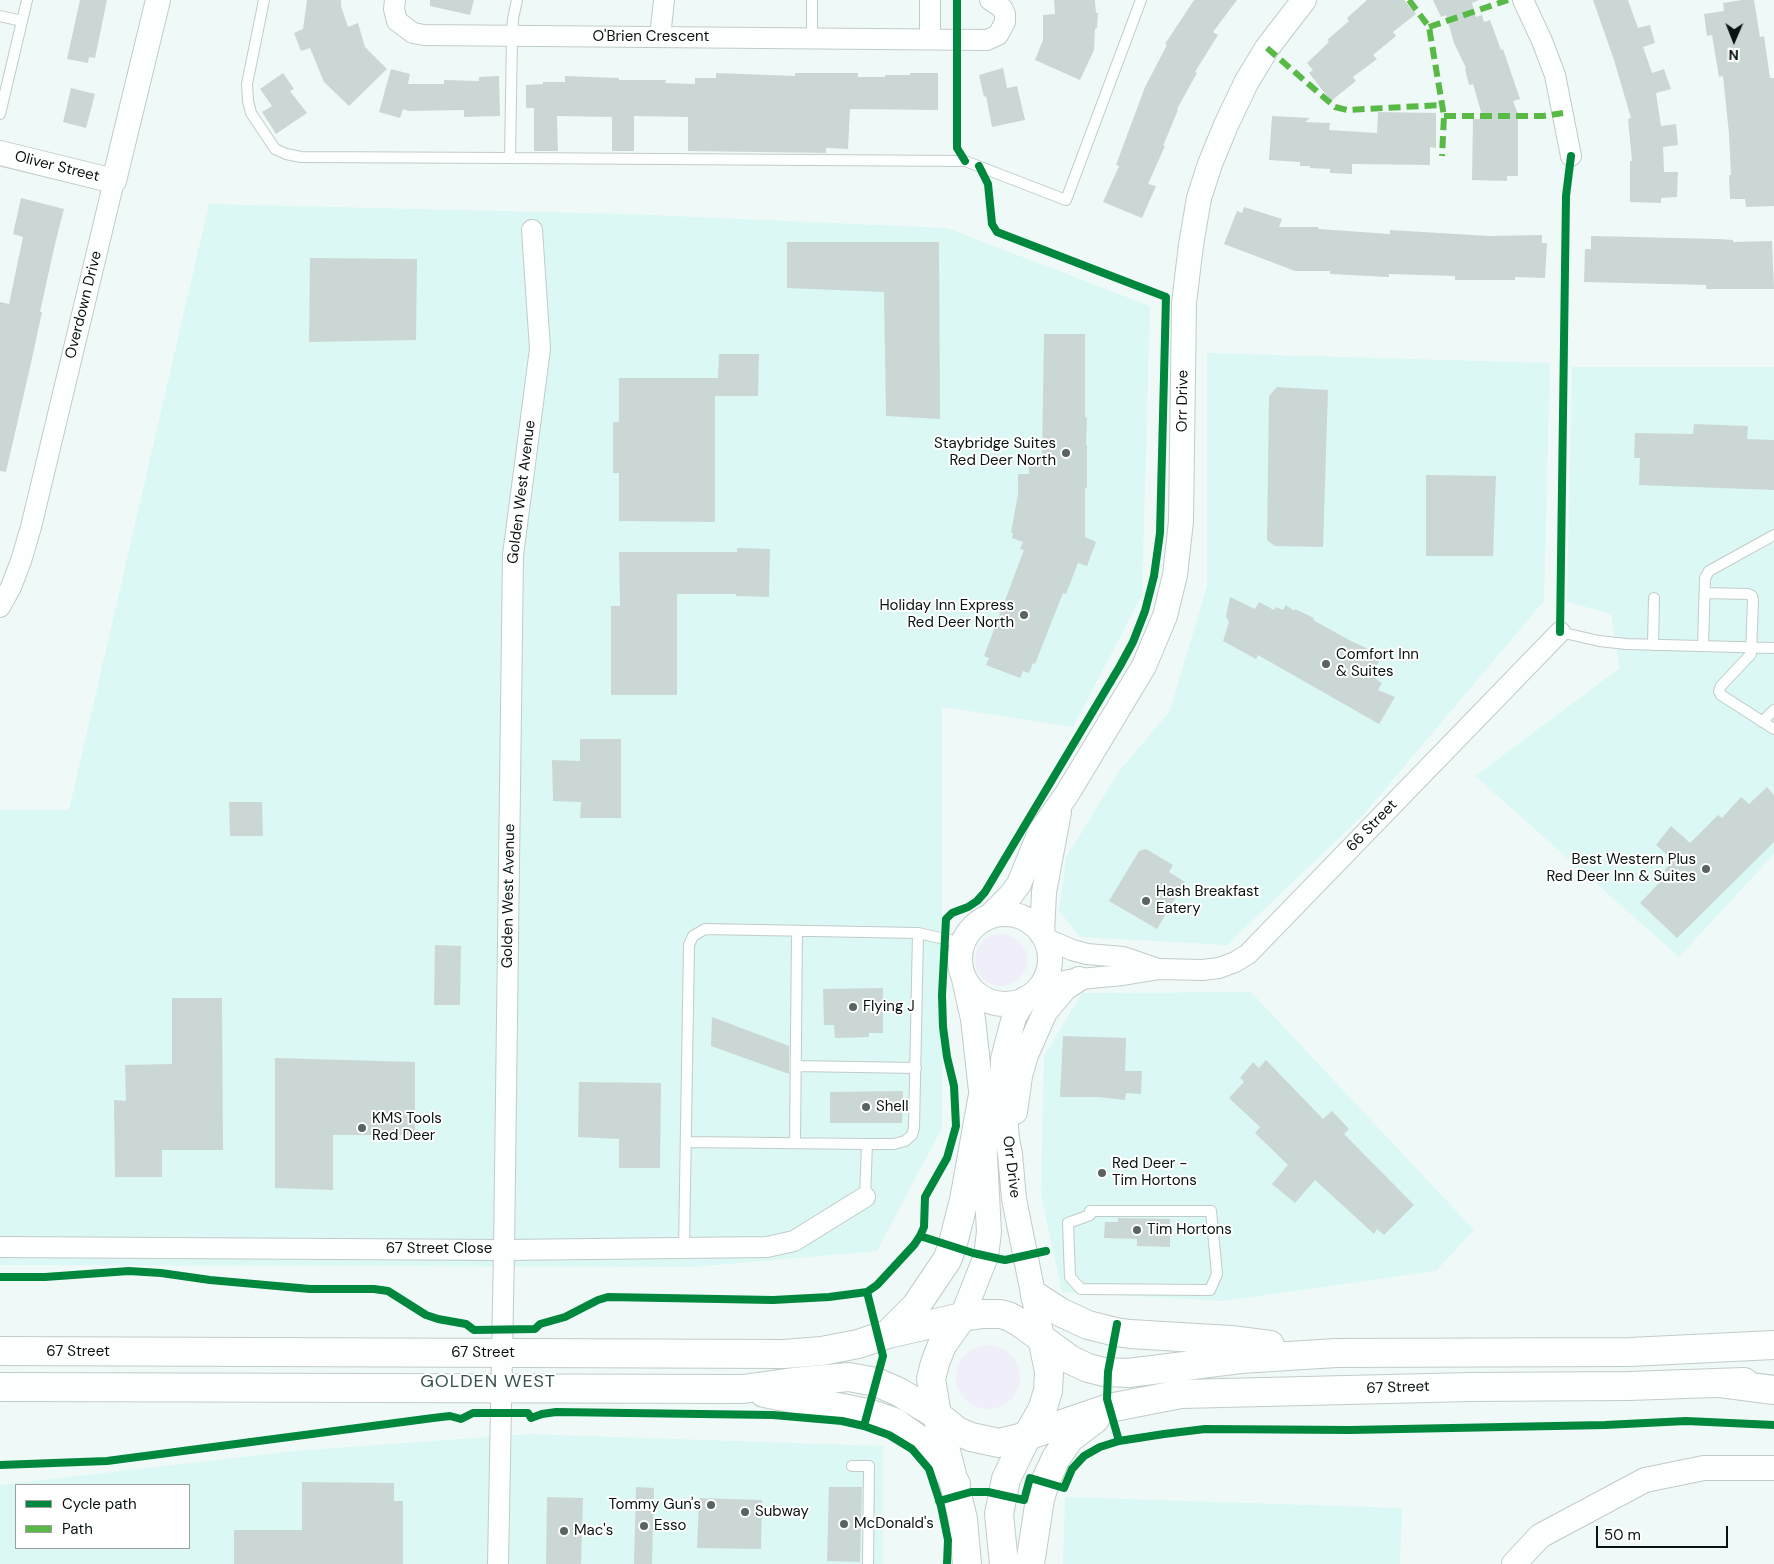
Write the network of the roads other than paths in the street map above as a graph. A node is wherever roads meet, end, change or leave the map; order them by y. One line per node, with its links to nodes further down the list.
1 (26, 0): 14 (lane)
2 (158, 0): 23 (street, Overdown Drive)
3 (264, 0): 22 (lane)
4 (395, 0): 15 (street, O'Brien Crescent)
5 (517, 0): 15 (lane)
6 (664, 0): 16 (street)
7 (812, 0): 17 (lane)
8 (930, 0): 18 (street)
9 (990, 0): 18 (street, O'Brien Crescent)
10 (1141, 0): 22 (lane)
11 (1304, 0): 37 (street, Orr Drive)
12 (1523, 0): 21 (street)
13 (0, 16): 14 (lane)
14 (22, 21): 19 (lane)
15 (512, 37): 16 (street, O'Brien Crescent); 22 (lane)
16 (660, 38): 17 (street, O'Brien Crescent)
17 (812, 39): 18 (street, O'Brien Crescent)
18 (930, 39)
19 (0, 114)
20 (0, 153): 23 (street, Oliver Street)
21 (1571, 156)
22 (510, 158)
23 (114, 181): 28 (street, Overdown Drive)
24 (532, 230): 58 (street, Golden West Avenue)
25 (1774, 535): 26 (lane)
26 (1704, 593): 31 (lane); 32 (lane)
27 (1654, 598): 30 (lane)
28 (0, 607)
29 (1560, 632): 30 (lane); 43 (street, 66 Street)
30 (1653, 644): 31 (lane)
31 (1703, 646): 32 (lane)
32 (1752, 647): 33 (lane); 35 (lane)
33 (1774, 648)
34 (1774, 710): 35 (lane)
35 (1762, 722): 36 (lane)
36 (1774, 729)
37 (1061, 802): 38 (street, Orr Drive); 41 (street, Orr Drive)
38 (989, 917): 41 (street); 42 (street)
39 (797, 931): 40 (lane); 47 (lane); 50 (lane)
40 (918, 933): 42 (lane); 48 (lane)
41 (1044, 936): 43 (street, 66 Street); 46 (street)
42 (963, 943): 45 (street)
43 (1160, 969): 44 (street, 66 Street)
44 (1079, 978): 46 (street, 66 Street); 53 (street)
45 (964, 979): 46 (street); 49 (street, Orr Drive)
46 (1030, 996): 53 (street, Orr Drive)
47 (796, 1066): 48 (lane); 51 (lane)
48 (916, 1068): 52 (lane)
49 (982, 1100): 60 (street, Orr Drive); 61 (main road)
50 (686, 1142): 51 (lane); 57 (lane)
51 (795, 1143): 52 (lane)
52 (867, 1144): 54 (lane)
53 (1010, 1154): 59 (street, Orr Drive)
54 (865, 1197): 57 (street, 67 Street Close)
55 (1090, 1213): 55 (lane)
56 (0, 1246): 58 (street, 67 Street Close)
57 (684, 1248): 58 (street, 67 Street Close)
58 (504, 1250): 66 (street, Golden West Avenue)
59 (1035, 1296): 62 (street, Orr Drive); 65 (main road)
60 (962, 1317): 61 (main road, 67 Street); 62 (main road); 74 (main road)
61 (888, 1334): 66 (main road, 67 Street)
62 (1042, 1338): 65 (main road); 75 (main road)
63 (1774, 1345): 65 (main road)
64 (0, 1352): 66 (main road, 67 Street)
65 (1336, 1353)
66 (501, 1354): 70 (street, Golden West Avenue)
67 (1774, 1380): 68 (main road, 67 Street)
68 (1720, 1383): 72 (main road); 73 (main road, 67 Street)
69 (0, 1387): 70 (main road)
70 (500, 1388): 71 (main road); 79 (street, Golden West Avenue)
71 (743, 1389): 74 (main road); 78 (main road)
72 (1774, 1390)
73 (1109, 1408): 75 (main road, 67 Street); 83 (main road)
74 (937, 1414): 75 (main road); 78 (main road)
75 (1028, 1436): 82 (main road)
76 (852, 1466): 80 (lane)
77 (1774, 1468): 84 (street)
78 (956, 1484): 81 (main road)
79 (498, 1564)
80 (868, 1564)
81 (967, 1564)
82 (1004, 1564)
83 (1030, 1564)
84 (1514, 1564)

